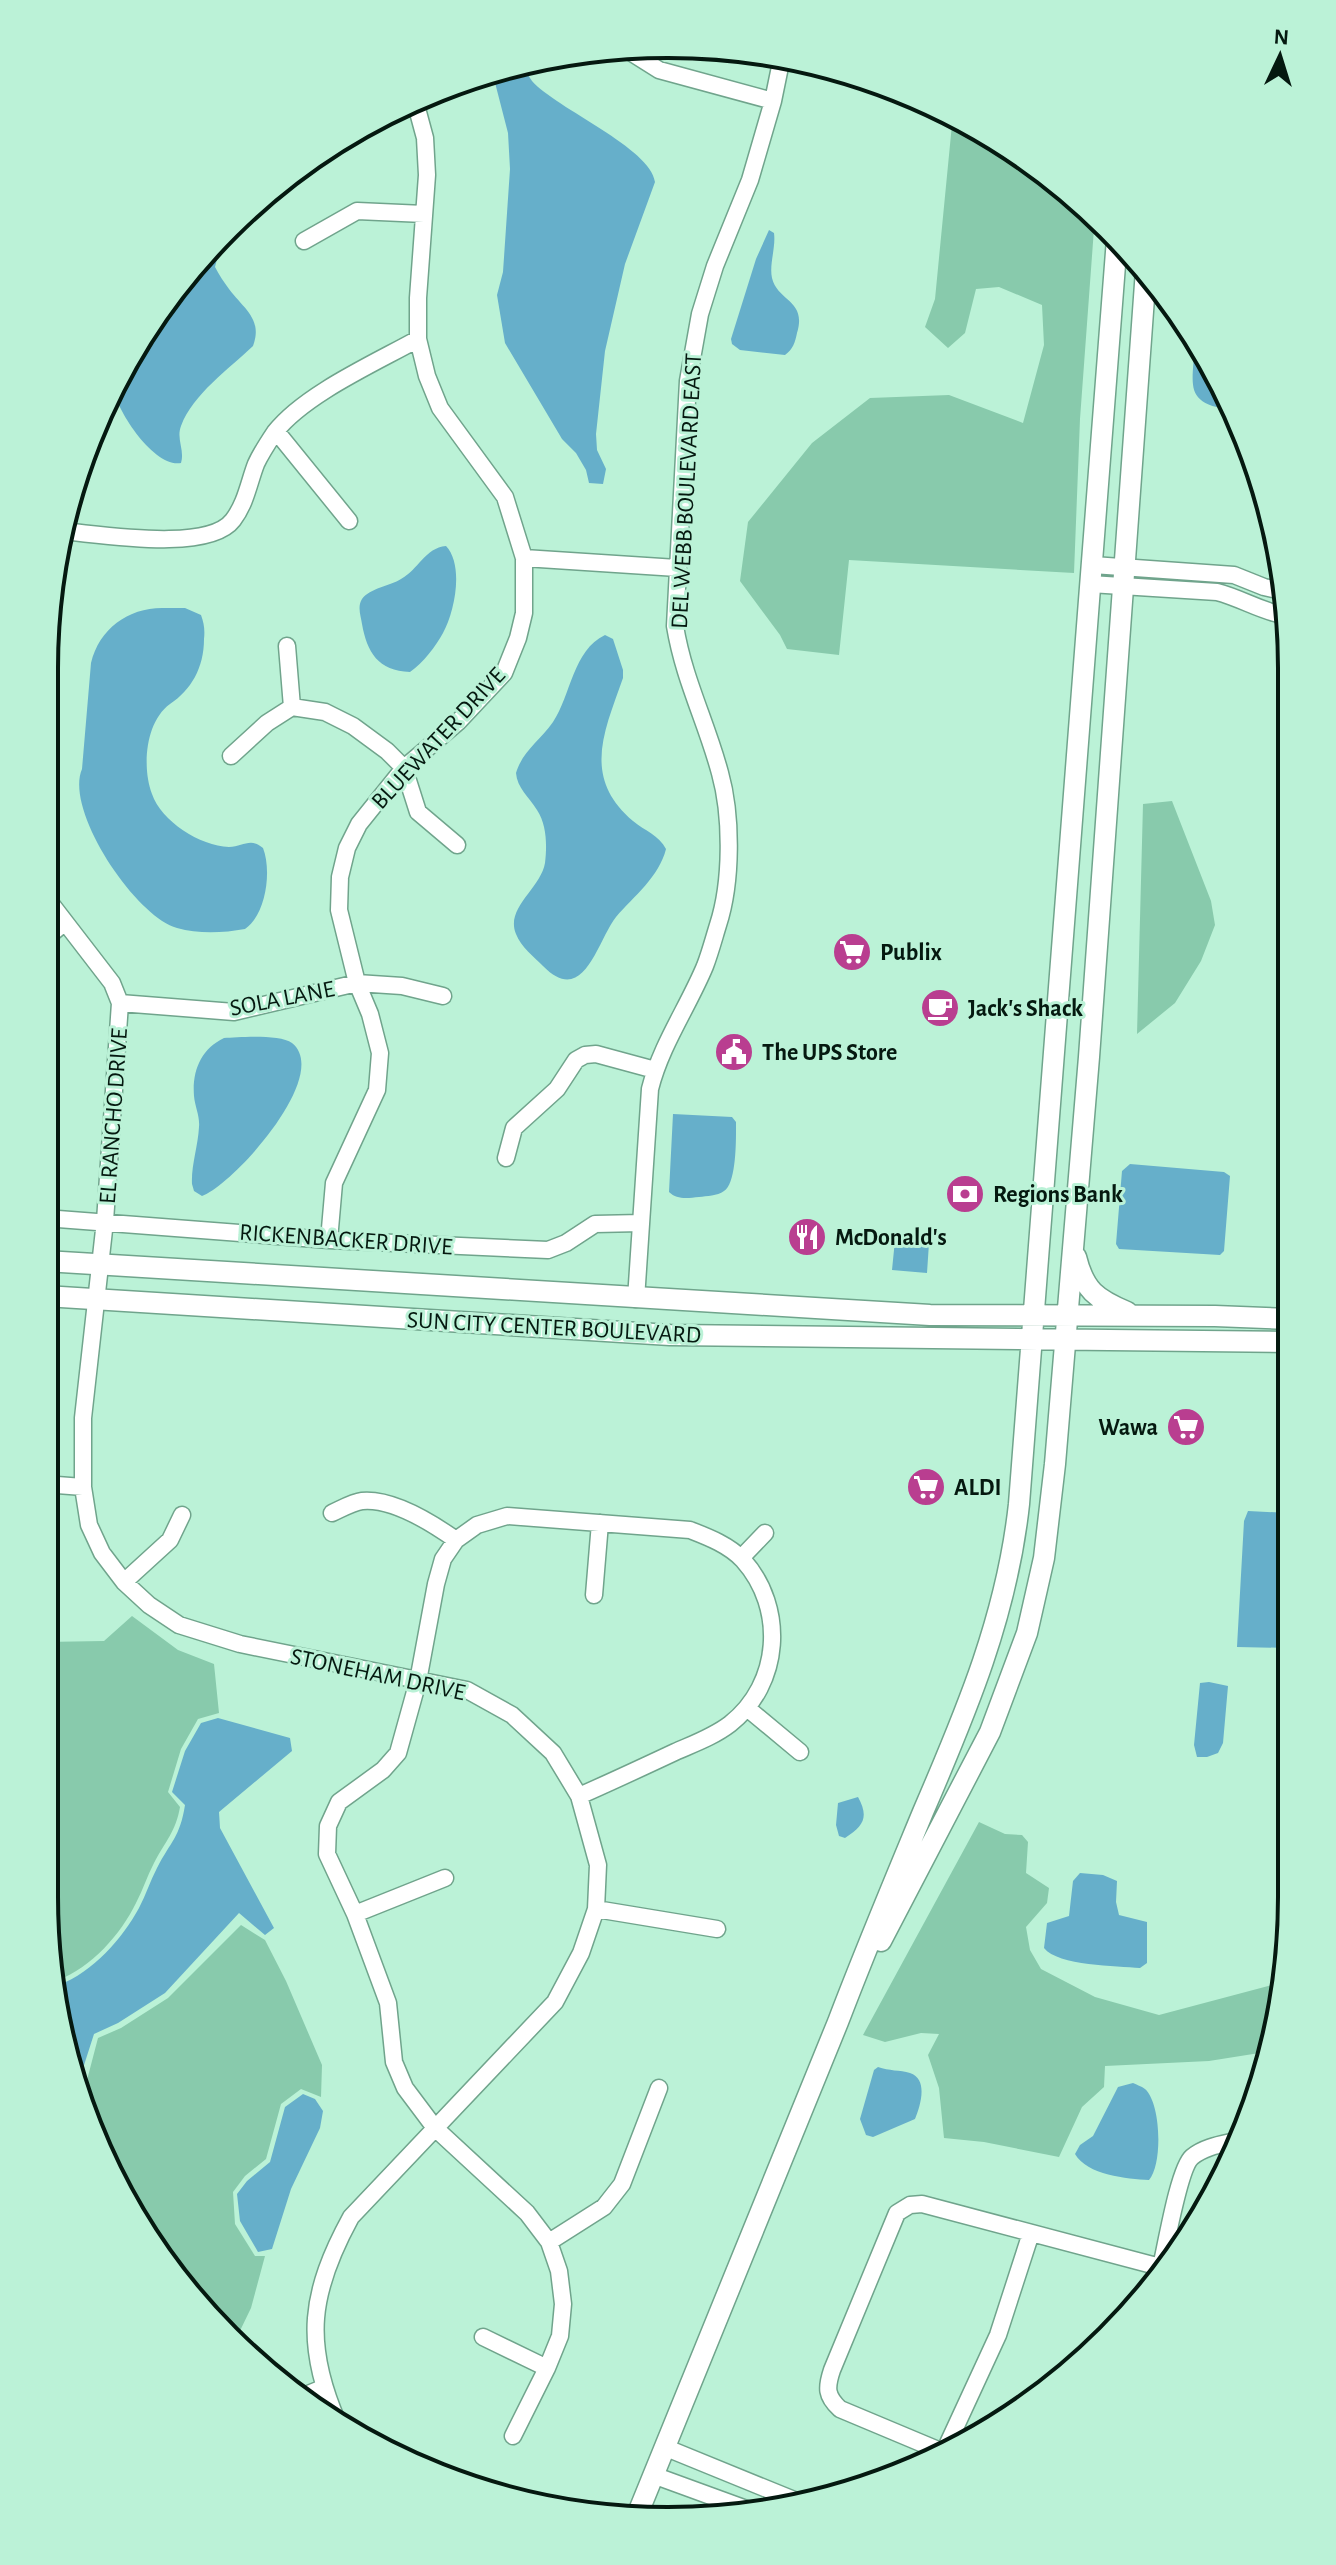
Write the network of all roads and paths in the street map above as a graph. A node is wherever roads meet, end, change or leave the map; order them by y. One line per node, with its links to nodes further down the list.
1 (641, 59): 3 (street)
2 (780, 69): 3 (street, DEL WEBB BOULEVARD EAST)
3 (773, 101): 14 (street, DEL WEBB BOULEVARD EAST)
4 (418, 112): 5 (street, BLUEWATER DRIVE)
5 (424, 214): 6 (street); 9 (street, BLUEWATER DRIVE)
6 (304, 241)
7 (1116, 254): 15 (main road)
8 (1145, 288): 16 (main road)
9 (418, 339): 10 (street); 13 (street, BLUEWATER DRIVE)
10 (276, 431): 11 (street); 12 (street)
11 (349, 521)
12 (74, 532)
13 (524, 558): 14 (street); 22 (street, BLUEWATER DRIVE)
14 (677, 568): 30 (street, DEL WEBB BOULEVARD EAST)
15 (1092, 574): 16 (street); 42 (main road)
16 (1124, 576): 17 (street); 18 (street); 36 (main road)
17 (1273, 589)
18 (1276, 615)
19 (287, 646): 20 (street)
20 (292, 707): 21 (street); 22 (street)
21 (231, 756)
22 (404, 768): 23 (street); 27 (street, BLUEWATER DRIVE)
23 (457, 845)
24 (58, 914): 25 (street, EL RANCHO DRIVE)
25 (64, 923): 26 (street); 29 (street, EL RANCHO DRIVE)
26 (58, 928)
27 (357, 983): 28 (street, SOLA LANE); 29 (street, SOLA LANE); 35 (street, BLUEWATER DRIVE)
28 (443, 996)
29 (120, 1003): 33 (street, EL RANCHO DRIVE)
30 (655, 1070): 31 (street); 34 (street, DEL WEBB BOULEVARD EAST)
31 (506, 1158)
32 (58, 1219): 33 (street, RICKENBACKER DRIVE)
33 (105, 1221): 35 (street, RICKENBACKER DRIVE); 38 (street, EL RANCHO DRIVE)
34 (641, 1223): 35 (street, RICKENBACKER DRIVE); 41 (street, DEL WEBB BOULEVARD EAST)
35 (329, 1240)
36 (1073, 1244): 43 (main road); 44 (main road)
37 (58, 1262): 38 (main road, SUN CITY CENTER BOULEVARD)
38 (101, 1265): 40 (street, STONEHAM DRIVE); 41 (main road, SUN CITY CENTER BOULEVARD)
39 (58, 1297): 40 (main road, SUN CITY CENTER BOULEVARD)
40 (95, 1299): 46 (main road, SUN CITY CENTER BOULEVARD); 53 (street, STONEHAM DRIVE)
41 (636, 1299): 42 (main road, SUN CITY CENTER BOULEVARD); 46 (main road)
42 (1033, 1315): 43 (main road, SUN CITY CENTER BOULEVARD); 47 (main road)
43 (1066, 1315): 44 (main road, SUN CITY CENTER BOULEVARD); 48 (main road)
44 (1134, 1315): 45 (main road, SUN CITY CENTER BOULEVARD)
45 (1278, 1319)
46 (448, 1322): 49 (main road, SUN CITY CENTER BOULEVARD)
47 (1031, 1338): 48 (main road, SUN CITY CENTER BOULEVARD); 49 (main road, SUN CITY CENTER BOULEVARD); 51 (main road)
48 (1064, 1338): 50 (main road, SUN CITY CENTER BOULEVARD); 70 (main road)
49 (975, 1339): 51 (main road)
50 (1278, 1342)
51 (1027, 1400): 70 (main road)
52 (58, 1485): 53 (street)
53 (83, 1487): 60 (street, STONEHAM DRIVE)
54 (332, 1513): 58 (street)
55 (182, 1515): 60 (street)
56 (600, 1523): 58 (street); 59 (street); 61 (street)
57 (765, 1533): 59 (street)
58 (456, 1540): 62 (street)
59 (741, 1558): 63 (street)
60 (124, 1582): 62 (street, STONEHAM DRIVE)
61 (594, 1595)
62 (418, 1681): 65 (street, STONEHAM DRIVE); 68 (street)
63 (747, 1708): 64 (street); 65 (street)
64 (800, 1752)
65 (579, 1796): 67 (street, STONEHAM DRIVE)
66 (445, 1878): 68 (street)
67 (596, 1909): 69 (street); 72 (street, STONEHAM DRIVE)
68 (355, 1914): 72 (street)
69 (717, 1929)
70 (838, 2022): 85 (main road)
71 (659, 2088): 75 (street)
72 (435, 2128): 75 (street); 80 (street, STONEHAM DRIVE)
73 (1226, 2144): 76 (street)
74 (1031, 2233): 77 (street); 84 (street); 86 (street)
75 (549, 2242): 79 (street)
76 (1163, 2252)
77 (1154, 2265)
78 (483, 2337): 79 (street)
79 (547, 2368): 83 (street)
80 (323, 2388): 81 (street); 82 (street, STONEHAM DRIVE)
81 (313, 2392)
82 (330, 2405)
83 (513, 2436)
84 (951, 2437)
85 (664, 2447): 87 (main road); 88 (street)
86 (931, 2447)
87 (653, 2475): 89 (street); 90 (main road)
88 (783, 2496)
89 (732, 2504)
90 (641, 2506)

